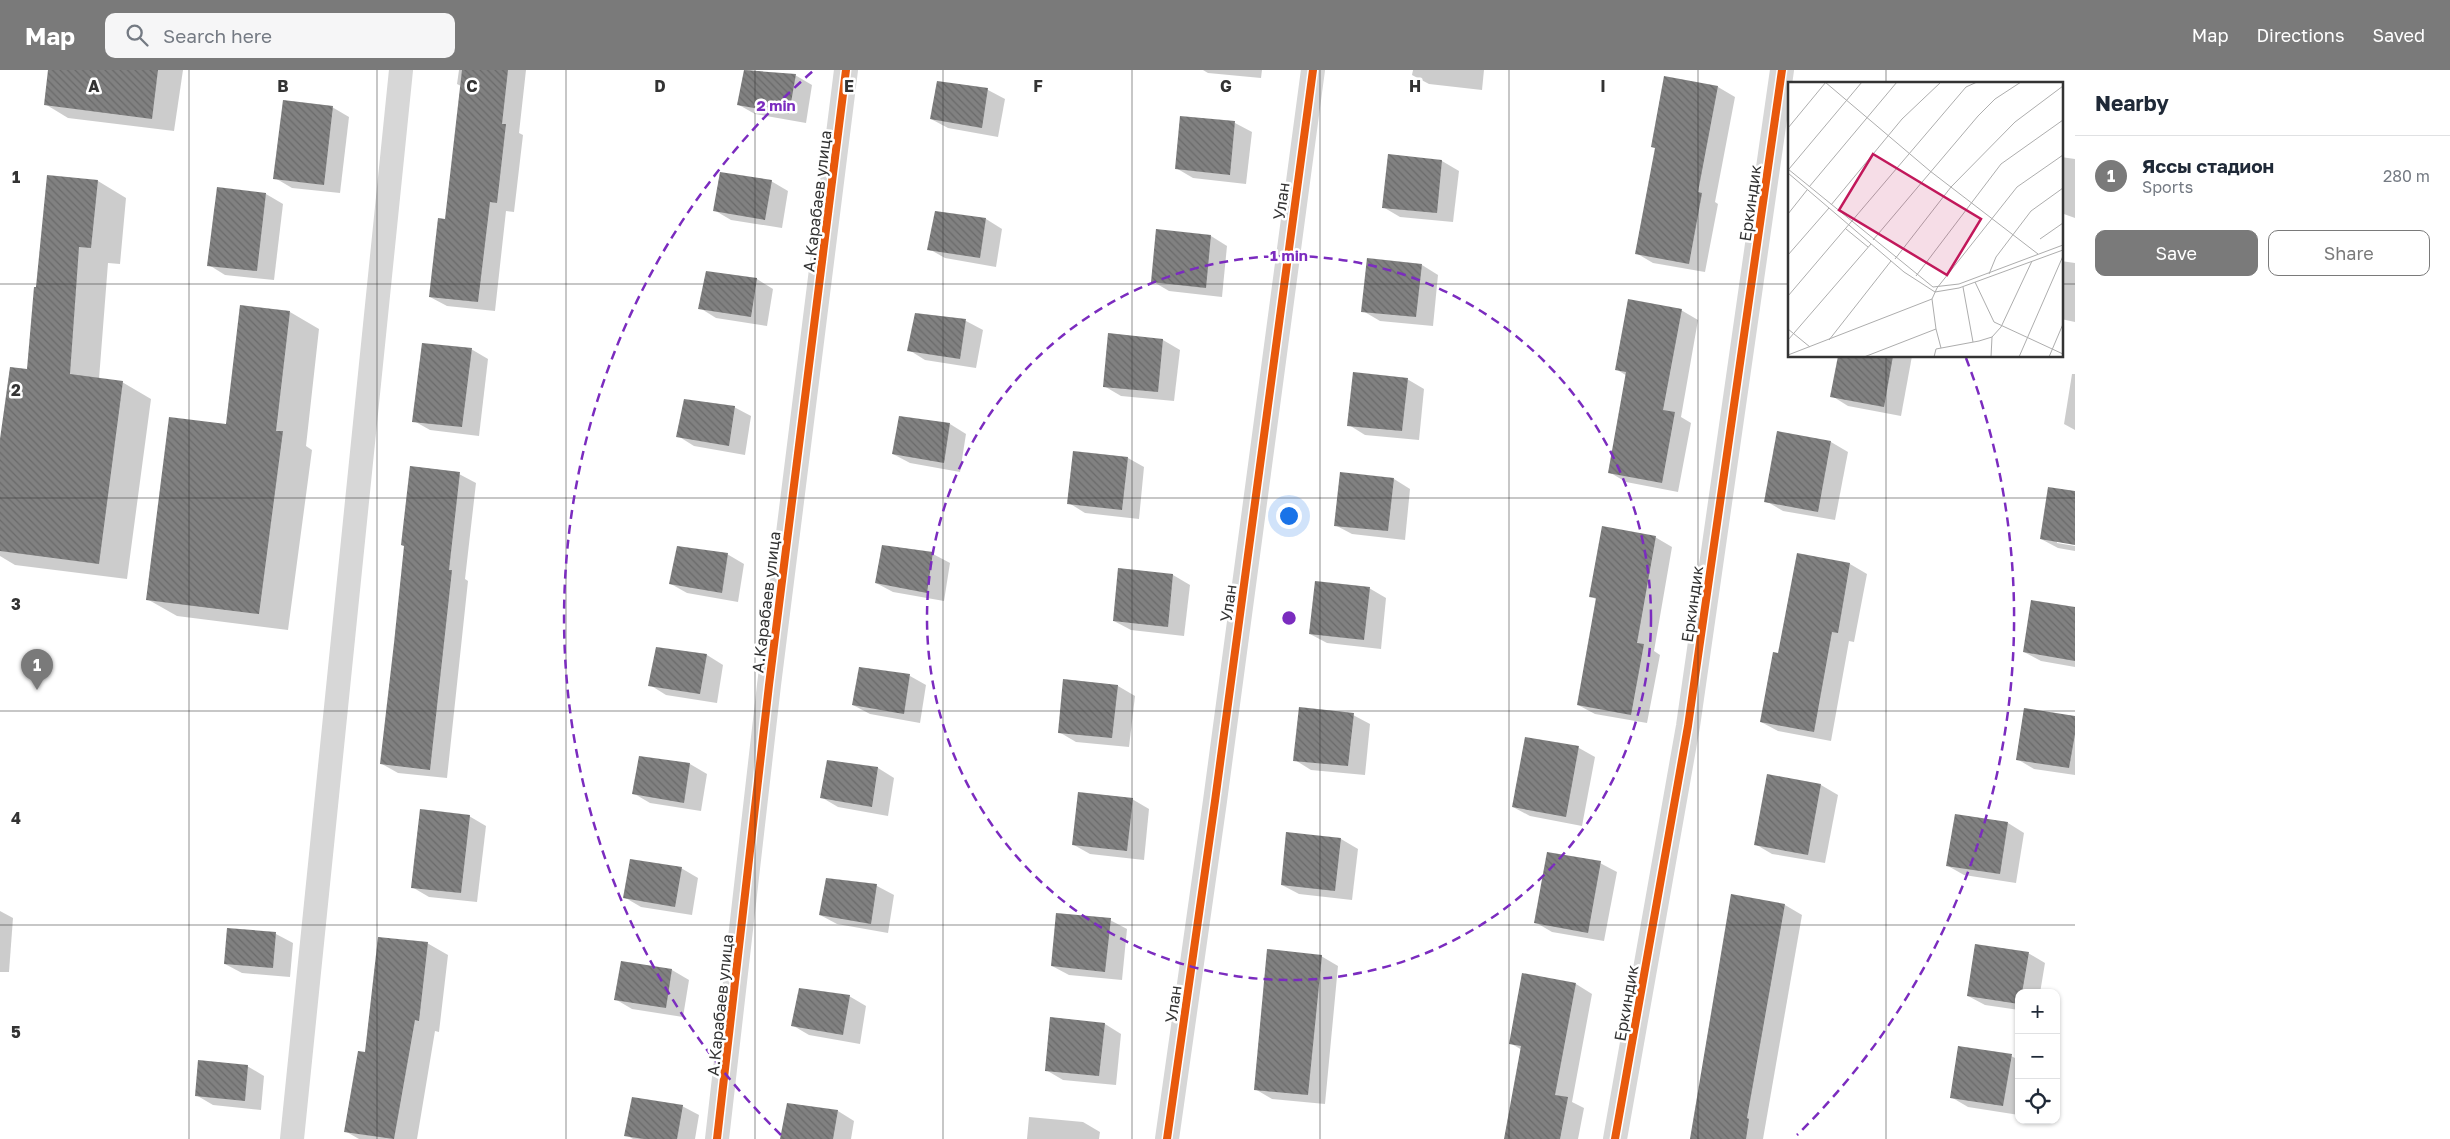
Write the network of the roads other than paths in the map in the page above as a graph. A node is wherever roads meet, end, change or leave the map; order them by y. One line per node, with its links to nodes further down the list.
1 (401, 70): 5 (street)
2 (846, 70): 6 (street, А.Карабаев улица)
3 (1313, 70): 7 (street, Улан)
4 (1782, 70): 8 (street, Еркиндик)
5 (292, 1139)
6 (717, 1139)
7 (1168, 1139)
8 (1615, 1139)

